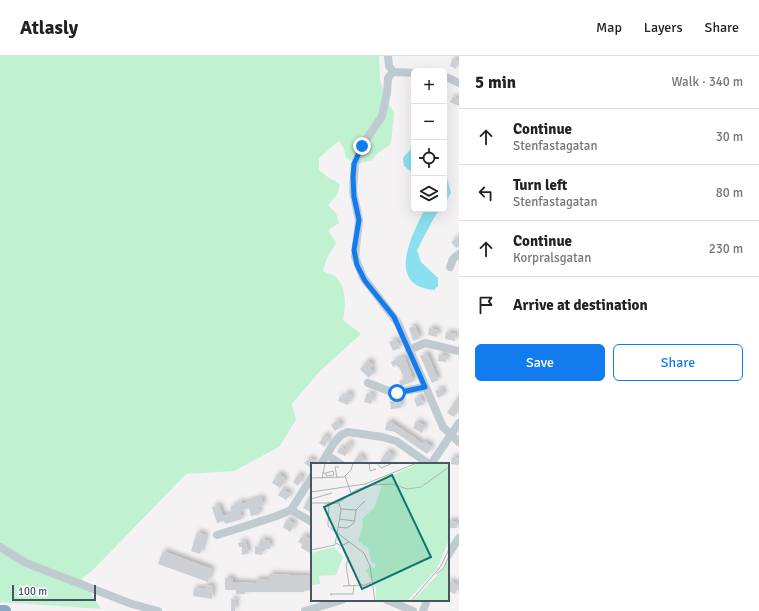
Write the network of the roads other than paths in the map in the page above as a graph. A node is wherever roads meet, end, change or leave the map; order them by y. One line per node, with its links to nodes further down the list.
1 (388, 56): 2 (street)
2 (393, 72): 3 (street); 8 (street)
3 (411, 73)
4 (447, 77): 5 (street)
5 (459, 83)
6 (459, 254): 7 (street)
7 (450, 267)
8 (409, 350): 9 (street); 11 (street)
9 (459, 351)
10 (368, 383): 11 (street)
11 (425, 387): 13 (street)
12 (459, 423): 13 (street)
13 (451, 435): 14 (street); 19 (street)
14 (459, 442)
15 (327, 455): 16 (street); 17 (street); 18 (street)
16 (322, 463)
17 (339, 463)
18 (429, 463)
19 (431, 463)
20 (311, 479): 21 (street)
21 (291, 510): 22 (street); 23 (street)
22 (311, 521)
23 (217, 535)
24 (459, 538): 26 (street)
25 (0, 547): 32 (street)
26 (449, 553)
27 (339, 601): 33 (street)
28 (389, 601): 34 (street)
29 (427, 601): 35 (street)
30 (0, 611): 31 (highway)
31 (5, 611)
32 (158, 611)
33 (306, 611)
34 (413, 611)
35 (423, 611)

